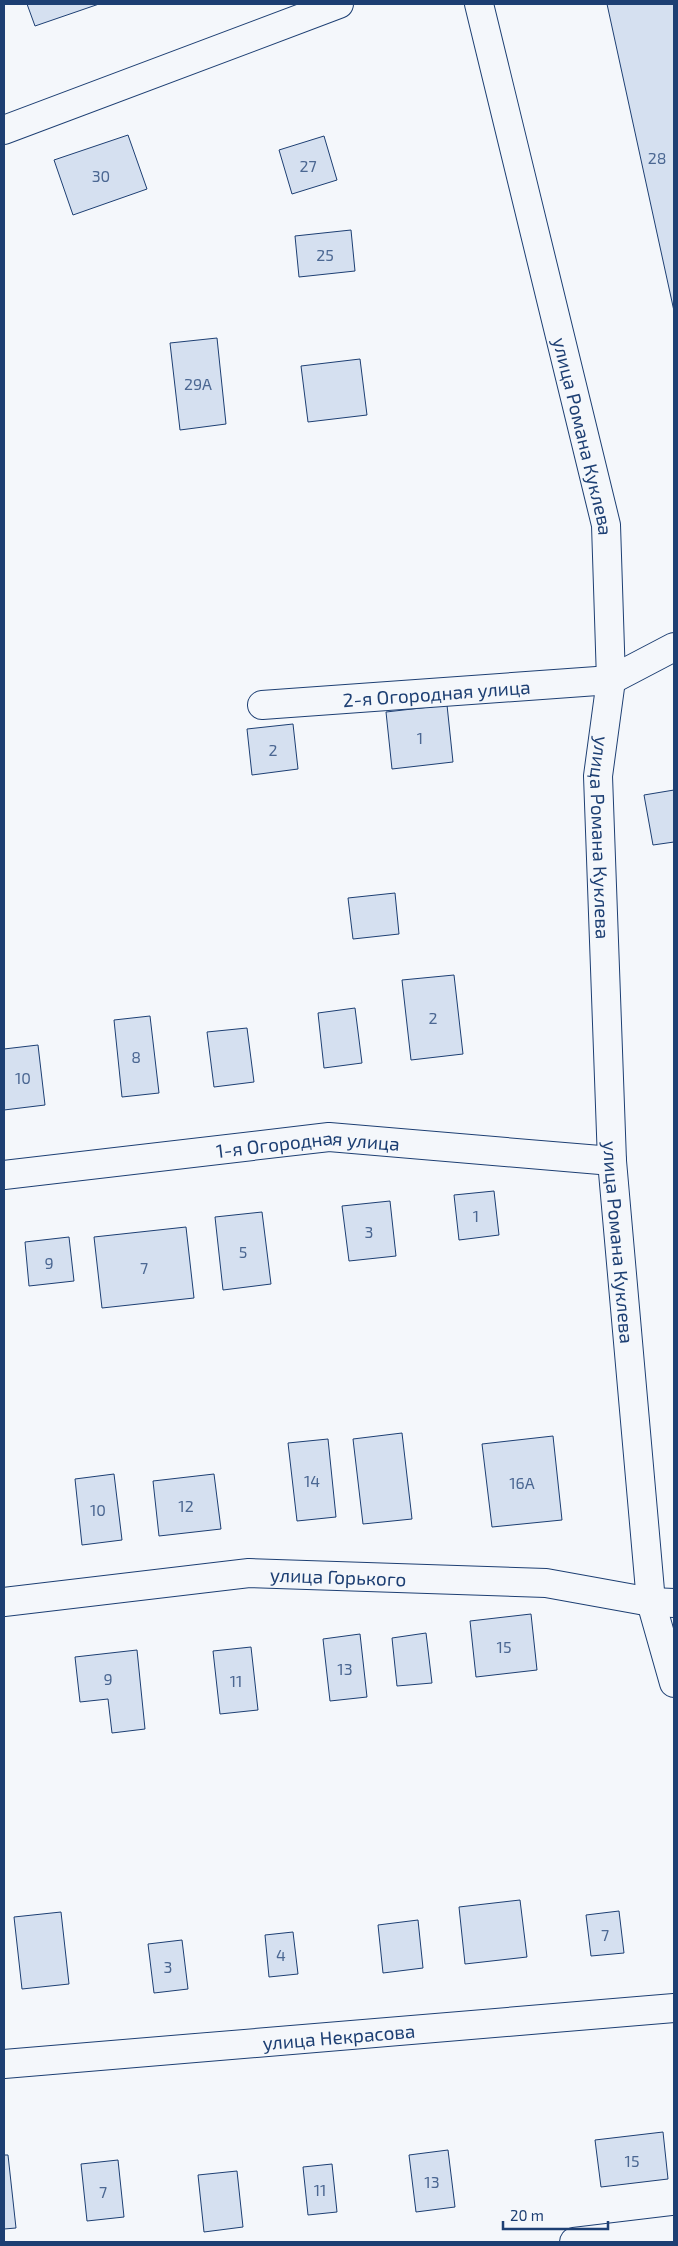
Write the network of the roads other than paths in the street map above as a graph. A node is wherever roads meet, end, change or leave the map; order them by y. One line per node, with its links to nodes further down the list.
1 (338, 4): 3 (street)
2 (479, 4): 5 (street, улица Романа Куклева)
3 (4, 130)
4 (674, 647): 5 (street)
5 (611, 680): 6 (street, 2-я Огородная улица); 7 (street, улица Романа Куклева)
6 (262, 705)
7 (612, 1161): 8 (street, 1-я Огородная улица); 10 (street, улица Романа Куклева)
8 (4, 1175)
9 (4, 1602): 10 (street, улица Горького)
10 (662, 1602): 11 (street, улица Романа Куклева)
11 (674, 1682)
12 (674, 2008): 13 (street, улица Некрасова)
13 (4, 2064)
14 (674, 2230): 15 (street)
15 (574, 2242)

